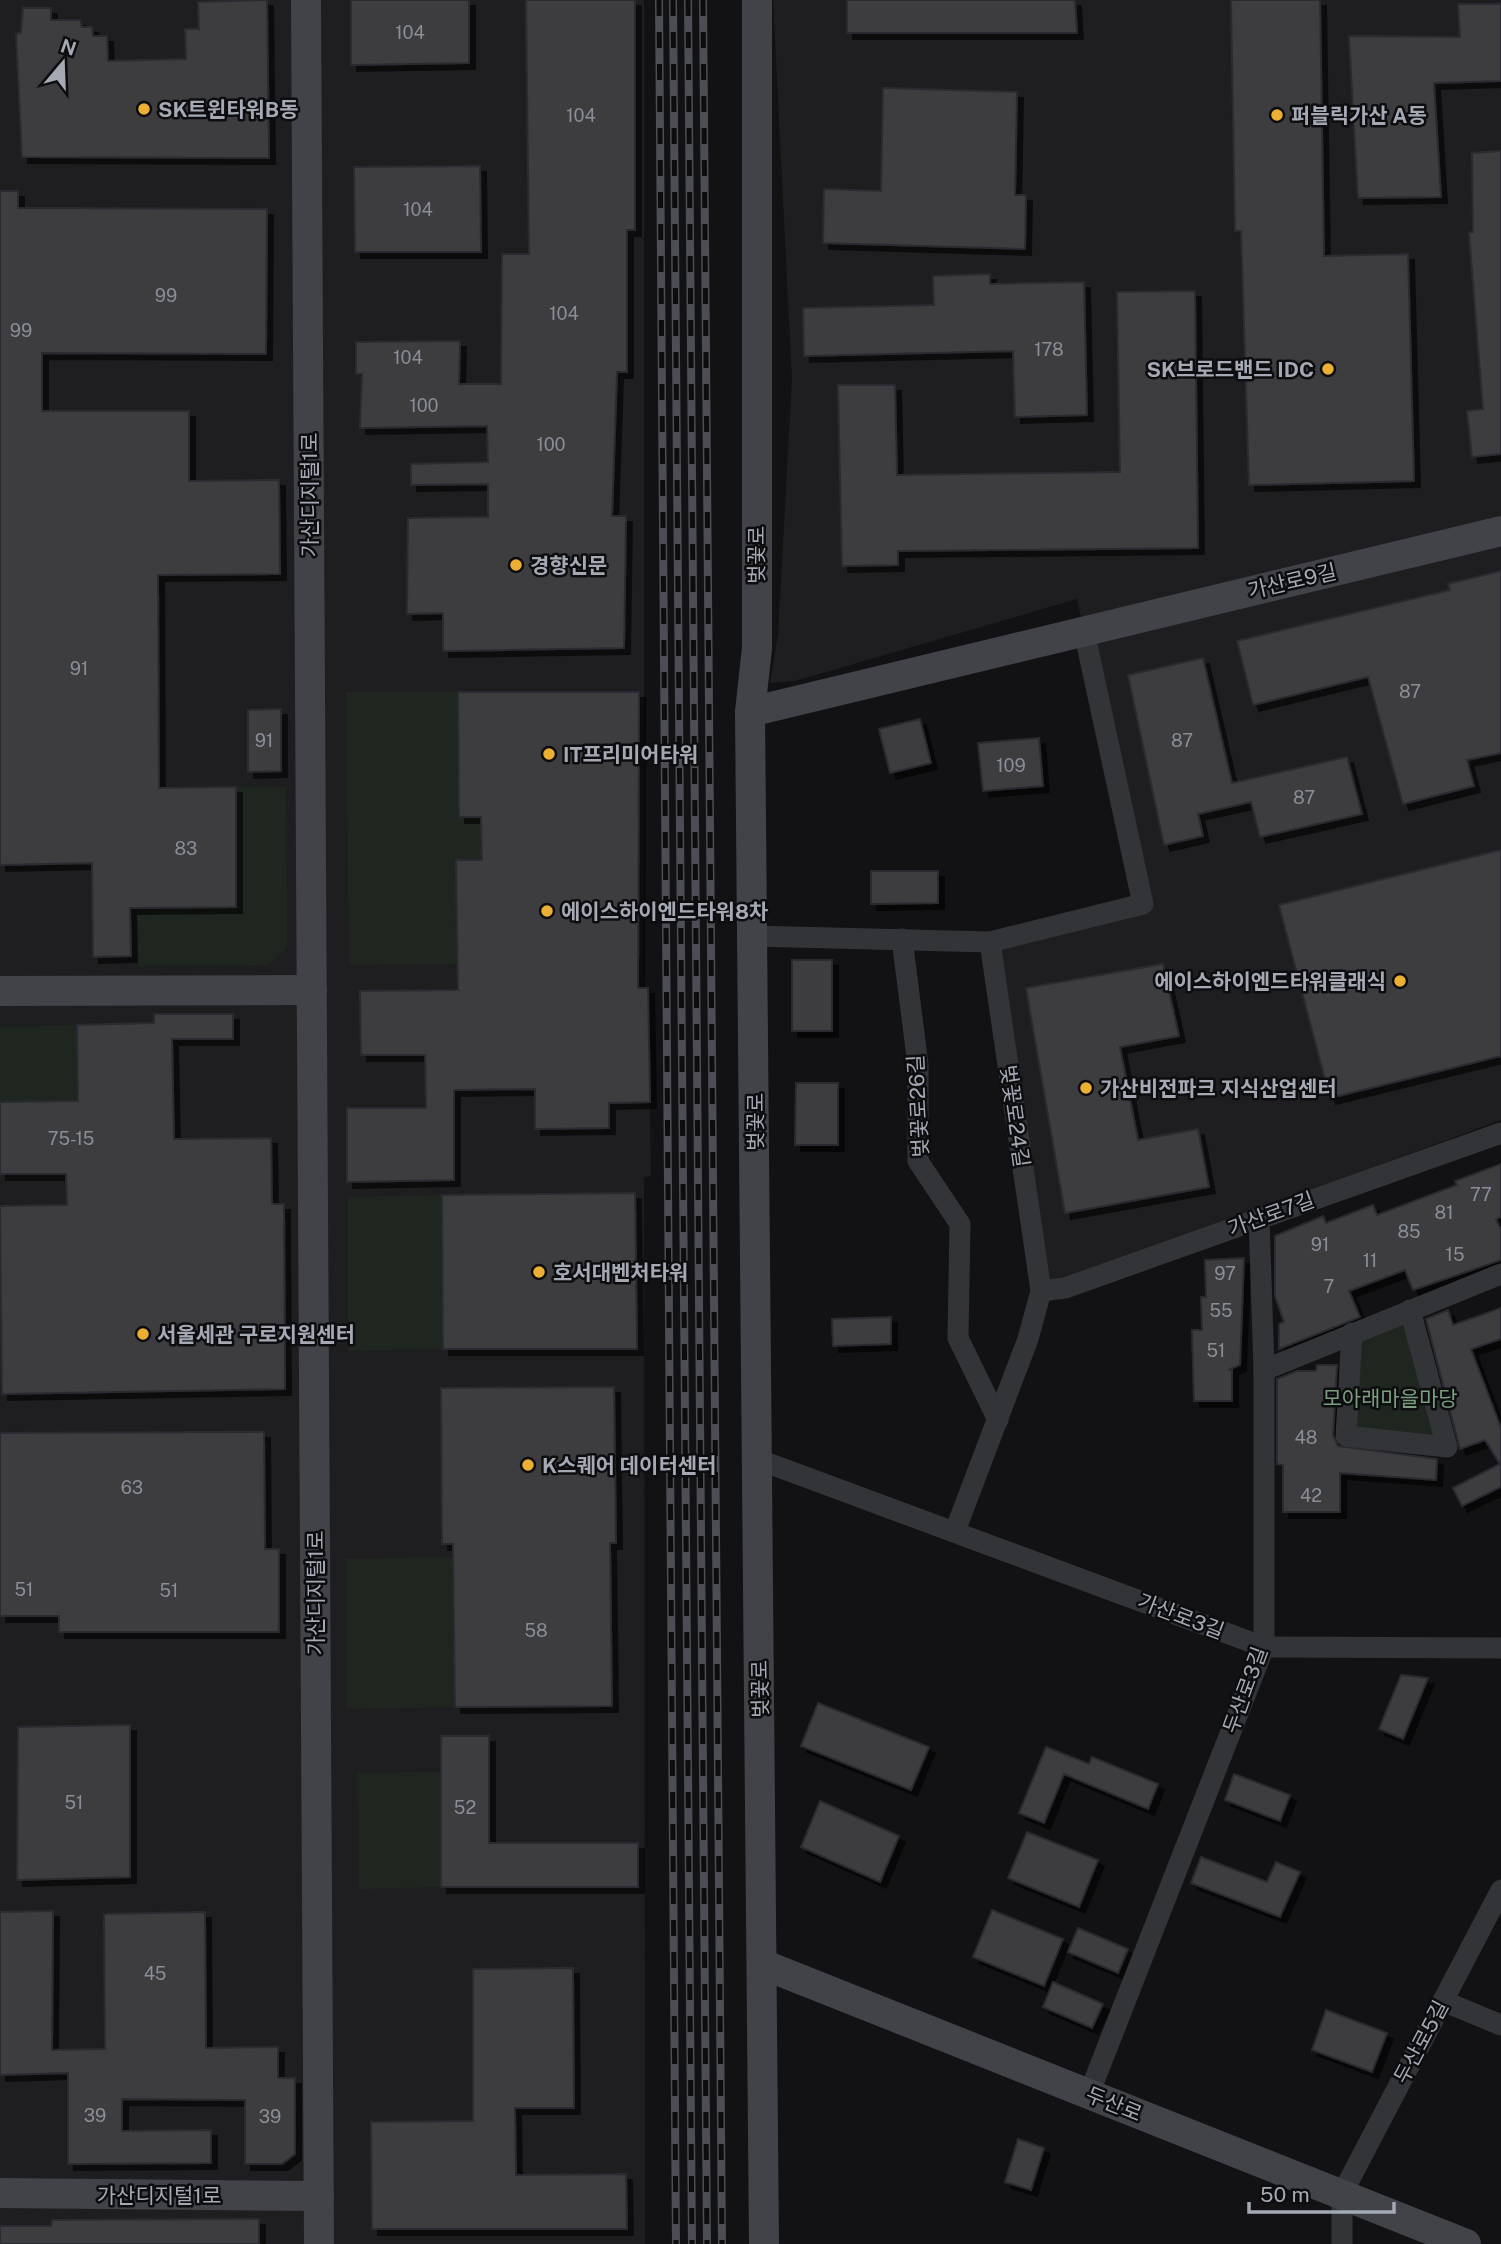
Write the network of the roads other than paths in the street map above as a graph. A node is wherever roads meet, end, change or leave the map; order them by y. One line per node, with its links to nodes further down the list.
1 (306, 0): 9 (street, 가산디지털1로)
2 (757, 0): 5 (street, 벚꽃로)
3 (1501, 531): 4 (street, 가산로9길)
4 (1084, 631): 5 (street, 가산로9길); 8 (street)
5 (750, 712): 6 (street, 벚꽃로)
6 (753, 936): 7 (street); 19 (street, 벚꽃로)
7 (902, 939): 8 (street); 18 (street, 벚꽃로26길)
8 (990, 942): 14 (street, 벚꽃로24길)
9 (312, 990): 10 (street); 30 (street, 가산디지털1로)
10 (0, 991)
11 (1501, 1133): 12 (street, 가산로7길)
12 (1259, 1218): 14 (street, 가산로7길); 17 (street, 두산로3길)
13 (1501, 1274): 15 (street)
14 (1041, 1291): 18 (street)
15 (1410, 1311): 16 (street); 16 (street)
16 (1352, 1333): 17 (street)
17 (1264, 1370): 21 (street, 두산로3길)
18 (998, 1420): 20 (street)
19 (757, 1460): 20 (street, 가산로3길); 24 (street, 벚꽃로)
20 (955, 1531): 21 (street, 가산로3길)
21 (1264, 1647): 22 (street, 가산로3길); 27 (street, 두산로3길)
22 (1501, 1648)
23 (1501, 1889): 25 (street, 두산로5길)
24 (762, 1964): 27 (street, 두산로); 32 (street, 벚꽃로)
25 (1443, 2001): 26 (street); 29 (street, 두산로5길)
26 (1501, 2025)
27 (1089, 2094): 29 (street, 두산로)
28 (0, 2193): 30 (street, 가산디지털1로)
29 (1342, 2194): 33 (street); 34 (street, 두산로)
30 (319, 2196): 31 (street, 가산디지털1로)
31 (319, 2244)
32 (764, 2244)
33 (1342, 2244)
34 (1466, 2244)

